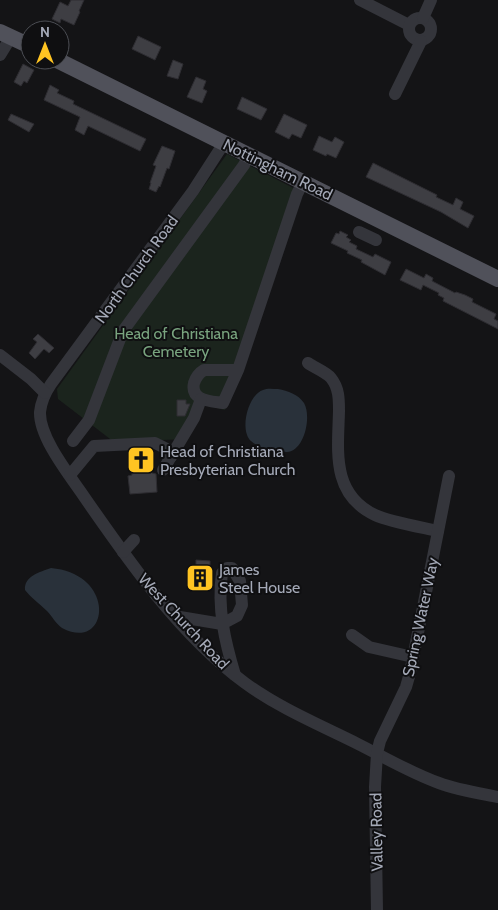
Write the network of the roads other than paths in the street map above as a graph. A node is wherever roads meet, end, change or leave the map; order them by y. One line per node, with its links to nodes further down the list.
1 (360, 0): 4 (street)
2 (431, 0): 3 (street)
3 (423, 18): 4 (street); 7 (street)
4 (409, 25): 7 (street)
5 (5, 34): 6 (main road); 8 (street)
6 (20, 41)
7 (421, 41): 10 (street)
8 (0, 55)
9 (70, 66): 11 (main road, Nottingham Road)
10 (395, 94)
11 (224, 143): 12 (main road, Nottingham Road); 20 (street, North Church Road)
12 (249, 155): 13 (main road, Nottingham Road); 22 (street)
13 (303, 182): 16 (main road, Nottingham Road); 19 (street)
14 (360, 232): 15 (street)
15 (376, 240)
16 (498, 279)
17 (0, 355): 20 (street)
18 (308, 363): 27 (street)
19 (238, 370): 21 (street); 21 (street)
20 (45, 393): 25 (street, West Church Road)
21 (202, 399): 23 (street)
22 (73, 441)
23 (172, 456): 24 (street); 25 (street)
24 (163, 470)
25 (70, 475): 29 (street, West Church Road)
26 (449, 476): 27 (street, Spring Water Way)
27 (438, 531): 32 (street, Spring Water Way)
28 (134, 540): 29 (street)
29 (123, 552): 30 (street, West Church Road)
30 (174, 616): 33 (street, West Church Road); 33 (street)
31 (352, 635): 32 (street)
32 (413, 657): 34 (street, Spring Water Way)
33 (235, 675): 34 (street, West Church Road)
34 (377, 753): 35 (street, West Church Road); 36 (street, Valley Road)
35 (498, 797)
36 (377, 910)

